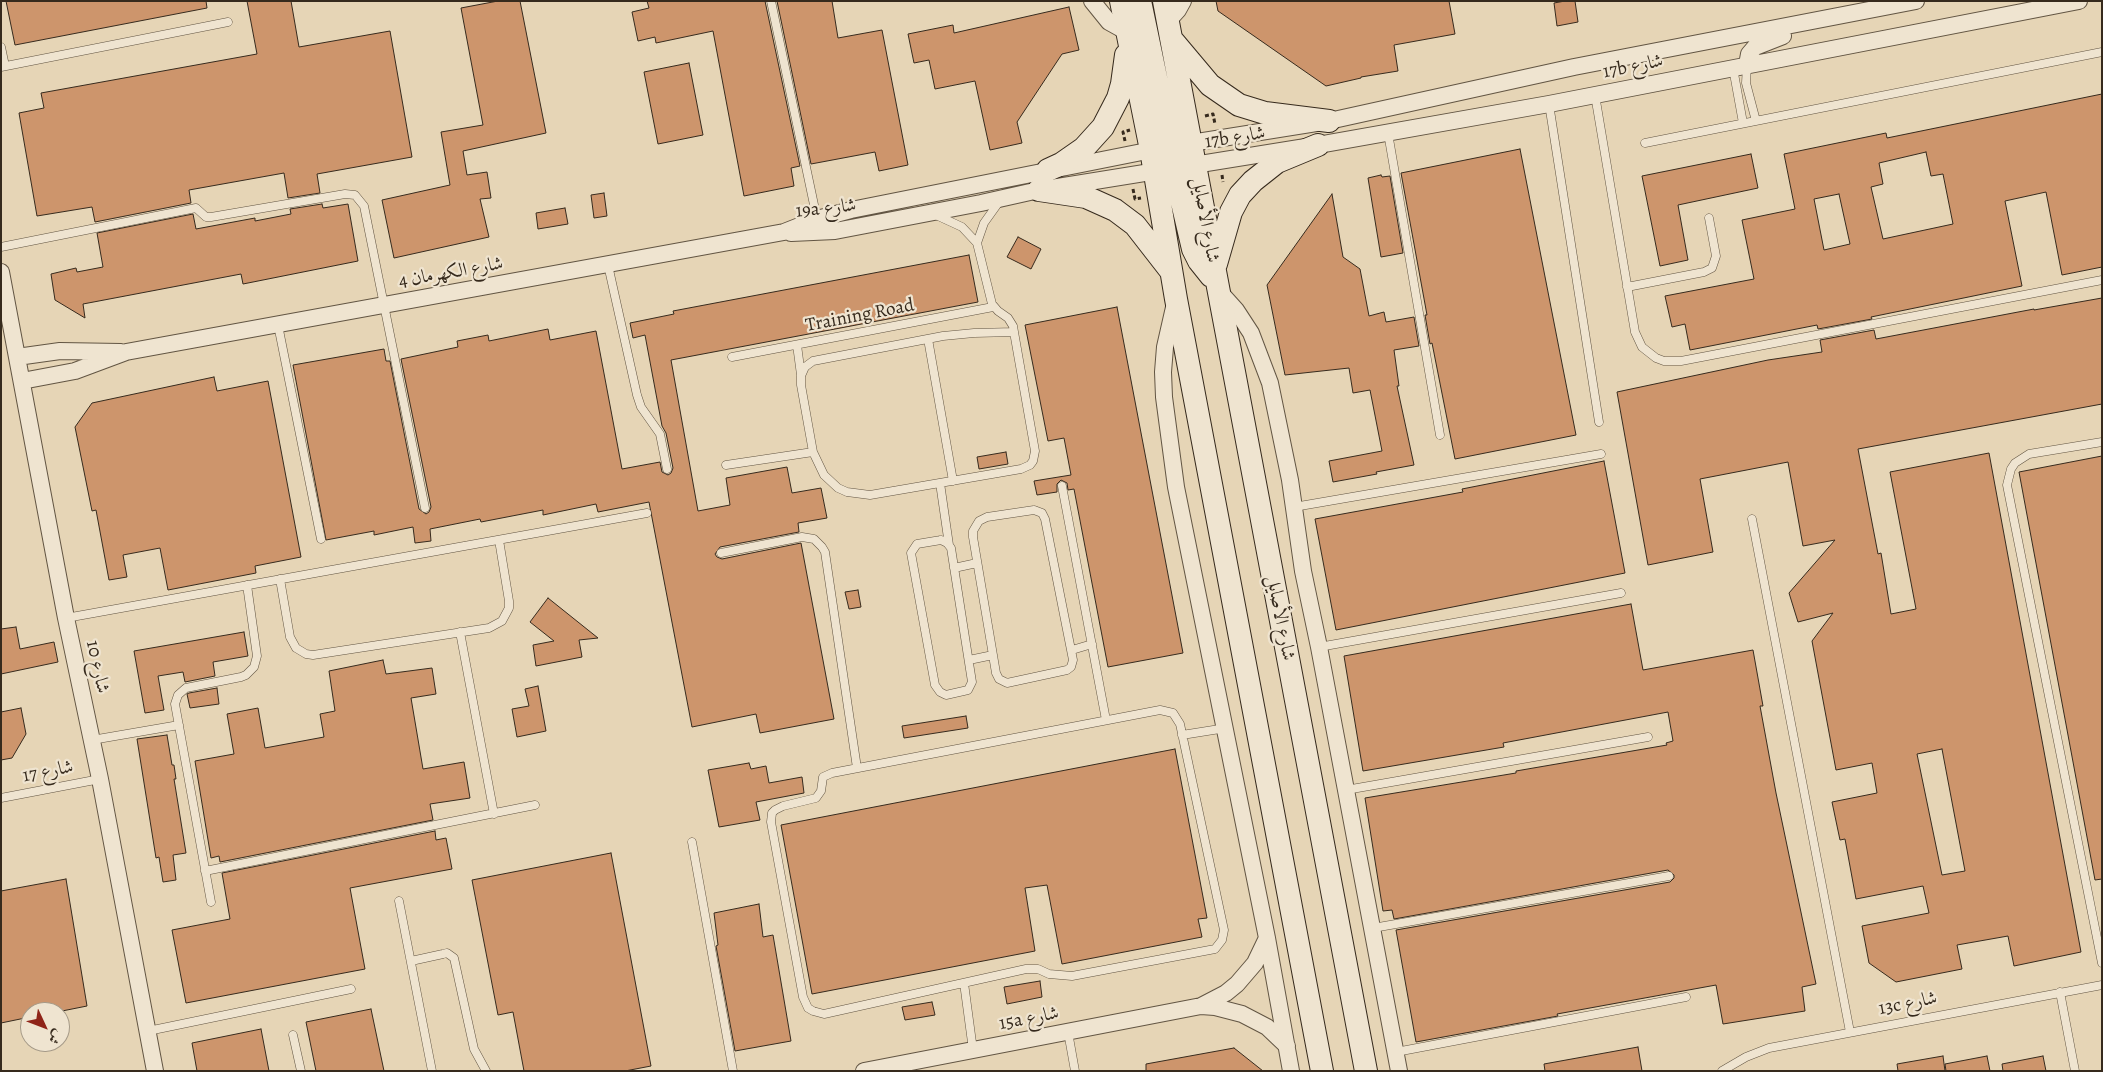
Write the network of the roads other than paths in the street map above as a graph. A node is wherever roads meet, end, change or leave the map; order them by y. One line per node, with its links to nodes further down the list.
1 (772, 1): 30 (lane)
2 (1092, 1): 11 (street)
3 (1121, 1): 11 (main road, شارع الأصايل)
4 (1140, 1): 23 (main road)
5 (1183, 1): 9 (street)
6 (1916, 1): 8 (street, 17b شارع)
7 (2079, 1): 15 (street, 17b شارع)
8 (1856, 13): 15 (street); 18 (street, 17b شارع)
9 (1168, 21): 18 (main road); 23 (main road)
10 (228, 22): 14 (lane)
11 (1127, 34): 25 (main road, شارع الأصايل); 26 (main road)
12 (1, 47): 14 (lane)
13 (2102, 52): 19 (lane)
14 (3, 66)
15 (1740, 67): 16 (street, 17b شارع); 19 (lane); 20 (lane)
16 (1595, 95): 17 (street, 17b شارع); 39 (lane)
17 (1549, 104): 21 (street, 17b شارع); 52 (lane)
18 (1329, 121): 23 (street, 17b شارع)
19 (1756, 121): 20 (lane)
20 (1743, 123): 22 (lane)
21 (1388, 133): 24 (street, 17b شارع); 53 (lane)
22 (1645, 143)
23 (1181, 144): 25 (main road); 25 (street, 19a شارع)
24 (1318, 145): 25 (street, 17b شارع); 38 (main road)
25 (1168, 164): 26 (street, 19a شارع); 36 (main road, شارع الأصايل); 38 (main road, شارع الأصايل)
26 (1044, 180): 27 (street, 19a شارع); 30 (street, 19a شارع); 36 (main road)
27 (1003, 198): 28 (street, 19a شارع); 32 (lane)
28 (932, 213): 31 (street, 19a شارع); 32 (lane)
29 (1709, 218): 39 (lane)
30 (817, 219): 31 (street, 19a شارع)
31 (784, 232): 34 (street, شارع الكهرمان 4)
32 (977, 243): 42 (lane)
33 (1, 247): 41 (lane)
34 (608, 265): 41 (street, شارع الكهرمان 4); 58 (lane)
35 (1, 272): 48 (street, شارع 10)
36 (1172, 272): 40 (main road, شارع الأصايل)
37 (2102, 280): 39 (lane)
38 (1216, 281): 62 (street); 126 (main road, شارع الأصايل)
39 (1627, 287)
40 (1176, 299): 84 (street); 125 (main road, شارع الأصايل)
41 (384, 305): 43 (street, شارع الكهرمان 4); 63 (lane)
42 (994, 307): 44 (lane); 46 (lane, Training Road)
43 (278, 325): 47 (street, شارع الكهرمان 4); 66 (lane)
44 (1014, 332): 45 (lane); 59 (lane)
45 (928, 339): 50 (lane); 59 (lane)
46 (797, 345): 49 (lane, Training Road); 50 (lane)
47 (126, 352): 48 (street, شارع الكهرمان 4); 51 (street, شارع الكهرمان 4)
48 (17, 357): 51 (street, شارع 10)
49 (732, 357)
50 (801, 376): 55 (lane)
51 (22, 381): 75 (street, شارع 10)
52 (1599, 422)
53 (1440, 435)
54 (2102, 442): 102 (lane)
55 (813, 452): 57 (lane); 60 (lane)
56 (1601, 454): 62 (lane)
57 (726, 465)
58 (667, 469)
59 (953, 480): 60 (lane)
60 (940, 483): 68 (lane)
61 (1062, 486): 77 (lane)
62 (1294, 507): 78 (street)
63 (425, 508)
64 (647, 513): 67 (lane)
65 (1752, 519): 111 (lane)
66 (321, 539)
67 (499, 540): 72 (lane); 76 (lane)
68 (949, 545): 71 (lane); 81 (lane)
69 (721, 553): 88 (lane)
70 (977, 563): 71 (lane); 79 (lane); 80 (lane)
71 (954, 568): 81 (lane)
72 (280, 579): 73 (lane); 76 (lane)
73 (247, 585): 75 (lane); 83 (lane)
74 (1621, 593): 78 (lane)
75 (66, 618): 87 (street, شارع 10)
76 (460, 632): 93 (lane)
77 (1092, 644): 79 (lane); 82 (lane)
78 (1319, 647): 90 (street)
79 (1072, 650): 80 (lane)
80 (993, 655): 81 (lane)
81 (969, 660)
82 (1106, 720): 85 (lane); 88 (lane)
83 (178, 725): 87 (lane); 95 (lane)
84 (1226, 728): 85 (lane); 100 (street)
85 (1182, 735): 103 (lane)
86 (1648, 737): 90 (lane)
87 (92, 740): 89 (street, شارع 10)
88 (857, 768): 103 (lane)
89 (100, 779): 91 (lane, شارع 17); 109 (street, شارع 10)
90 (1346, 790): 99 (street)
91 (1, 798)
92 (535, 805): 93 (lane)
93 (494, 814): 95 (lane)
94 (692, 842): 121 (lane)
95 (205, 871): 97 (lane)
96 (1669, 876): 99 (lane)
97 (210, 902)
98 (399, 902): 101 (lane)
99 (1373, 928): 115 (street)
100 (1267, 938): 108 (street, 15a شارع); 113 (street)
101 (411, 961): 119 (lane); 120 (lane)
102 (2102, 963)
103 (964, 983): 114 (lane)
104 (2102, 985): 106 (lane, 13c شارع)
105 (351, 989): 109 (lane)
106 (2060, 992): 111 (lane, 13c شارع); 128 (lane)
107 (1686, 997): 115 (lane)
108 (1201, 1006): 110 (street, 15a شارع); 113 (street, 15a شارع)
109 (148, 1031): 117 (street, شارع 10)
110 (1068, 1032): 114 (street, 15a شارع); 123 (lane)
111 (1850, 1032): 116 (lane, 13c شارع)
112 (293, 1035): 118 (lane)
113 (1287, 1046): 124 (street)
114 (973, 1050): 122 (street, 15a شارع)
115 (1396, 1052): 127 (street)
116 (1724, 1069)
117 (155, 1071)
118 (302, 1071)
119 (432, 1071)
120 (486, 1071)
121 (734, 1071)
122 (864, 1071)
123 (1075, 1071)
124 (1291, 1071)
125 (1322, 1071)
126 (1366, 1071)
127 (1399, 1071)
128 (2075, 1071)

